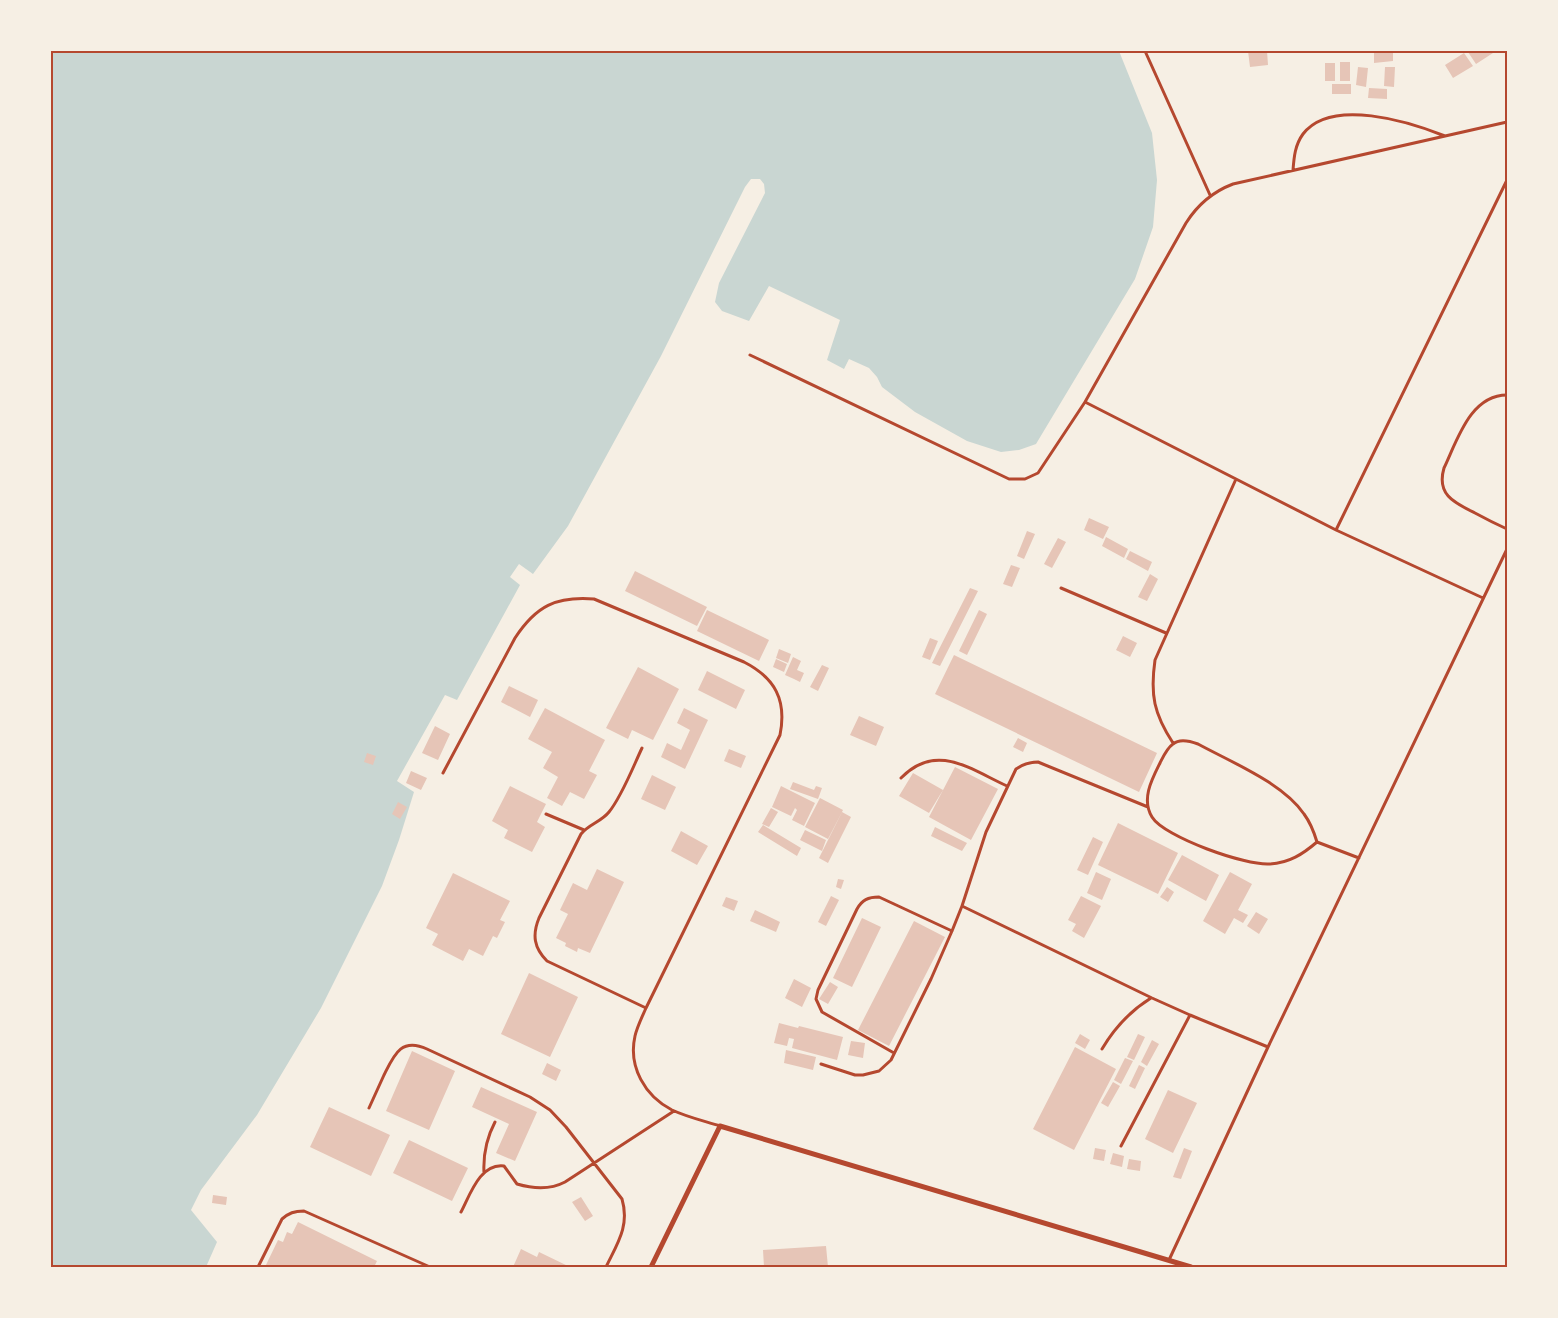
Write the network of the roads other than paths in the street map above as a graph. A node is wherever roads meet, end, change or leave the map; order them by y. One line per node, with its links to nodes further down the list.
1 (1145, 51): 6 (lane)
2 (1507, 122): 3 (lane)
3 (1445, 136): 4 (lane); 4 (lane)
4 (1293, 170): 6 (lane)
5 (1507, 180): 12 (lane)
6 (1210, 195): 9 (lane)
7 (750, 355): 9 (lane)
8 (1507, 395): 11 (lane)
9 (1086, 402): 10 (lane)
10 (1236, 479): 12 (lane); 16 (lane)
11 (1507, 529)
12 (1336, 530): 15 (lane)
13 (1507, 549): 15 (lane)
14 (1061, 588): 16 (lane)
15 (1483, 598): 26 (lane)
16 (1166, 633): 17 (lane)
17 (1173, 743): 22 (lane); 25 (lane)
18 (642, 748): 24 (lane)
19 (443, 773): 30 (lane)
20 (901, 778): 21 (lane)
21 (1007, 786): 22 (lane); 27 (lane)
22 (1148, 807): 25 (lane)
23 (546, 814): 24 (lane)
24 (584, 830): 30 (lane)
25 (1317, 842): 26 (lane)
26 (1359, 858): 32 (lane)
27 (962, 906): 28 (lane); 29 (lane)
28 (952, 930): 34 (lane); 34 (lane)
29 (1152, 998): 31 (lane); 33 (lane)
30 (646, 1008): 37 (lane)
31 (1190, 1016): 32 (lane); 40 (lane)
32 (1268, 1047): 44 (lane)
33 (1102, 1049)
34 (894, 1053): 35 (lane)
35 (821, 1064)
36 (369, 1108): 41 (lane)
37 (674, 1110): 39 (lane); 41 (lane)
38 (494, 1122): 42 (lane)
39 (720, 1126): 44 (street); 49 (street)
40 (1121, 1146)
41 (594, 1162): 42 (lane); 48 (lane)
42 (484, 1173): 43 (lane)
43 (461, 1212)
44 (1169, 1260): 45 (street)
45 (1180, 1265): 50 (street)
46 (258, 1267): 47 (lane)
47 (430, 1267)
48 (606, 1267)
49 (651, 1267)
50 (1191, 1267)

